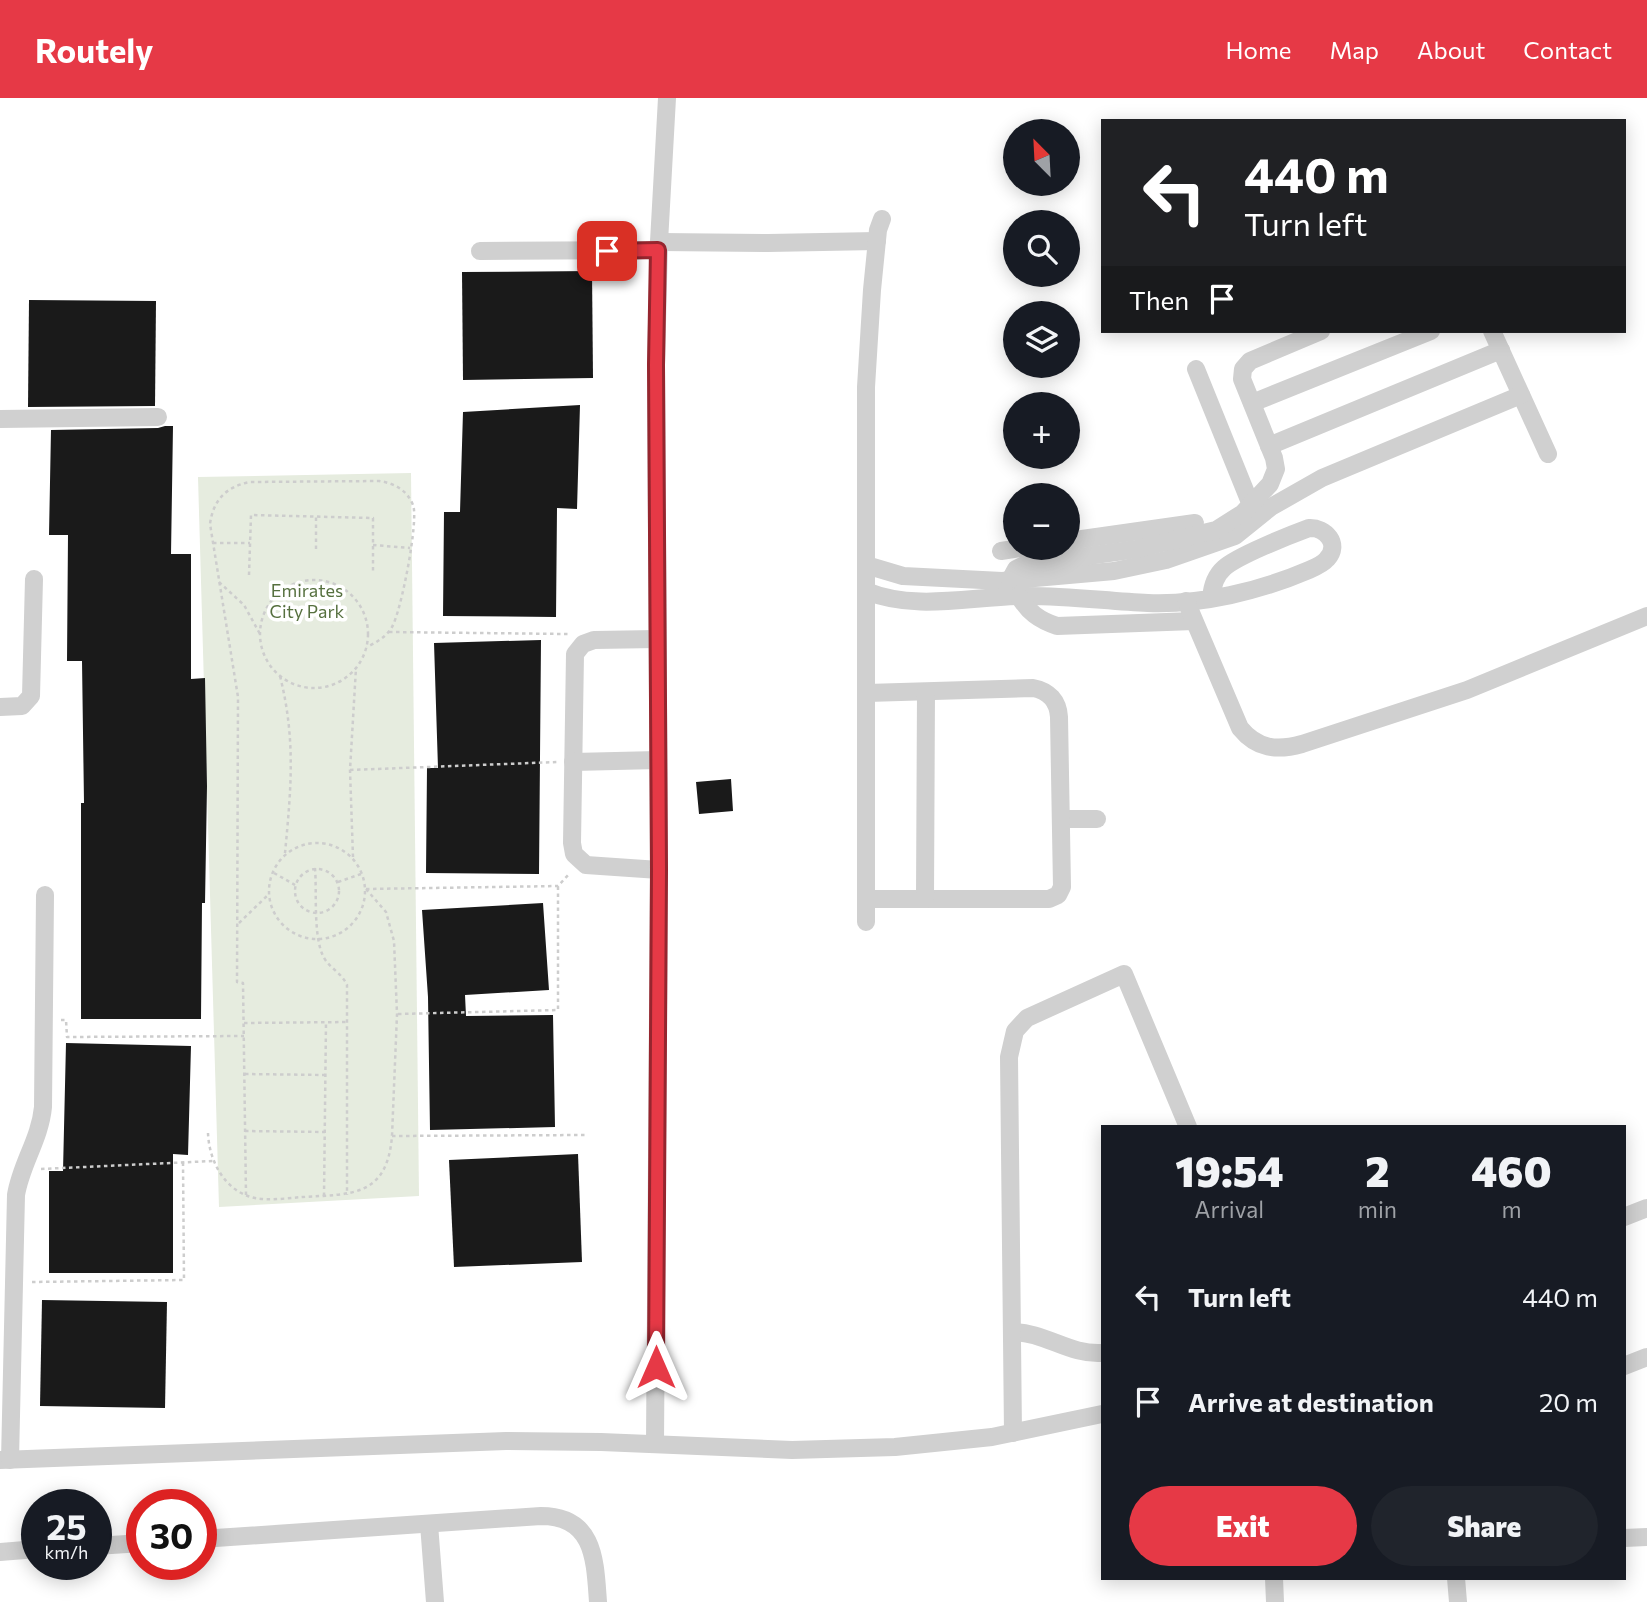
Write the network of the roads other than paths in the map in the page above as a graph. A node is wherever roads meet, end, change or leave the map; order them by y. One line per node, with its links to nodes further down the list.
1 (667, 98): 4 (street)
2 (882, 219): 3 (street)
3 (877, 242): 4 (street); 21 (street)
4 (658, 246): 5 (street); 29 (street)
5 (480, 251)
6 (1317, 333): 12 (street)
7 (1426, 333): 12 (street)
8 (1493, 333): 9 (street)
9 (1501, 350): 11 (street); 15 (street)
10 (1196, 369): 17 (street)
11 (1521, 395): 16 (street); 20 (street)
12 (1252, 403): 15 (street)
13 (158, 417): 14 (street)
14 (0, 419)
15 (1269, 446): 17 (street)
16 (1548, 454)
17 (1251, 505): 20 (street)
18 (1195, 523): 20 (street)
19 (1080, 542): 20 (street)
20 (1137, 549): 23 (street)
21 (866, 565): 23 (street); 24 (street)
22 (34, 579): 32 (street)
23 (1004, 588): 24 (street); 26 (street); 28 (street)
24 (866, 591): 31 (street)
25 (1211, 598): 25 (street); 26 (street)
26 (1186, 601): 28 (street)
27 (1647, 616): 28 (street)
28 (1194, 621)
29 (657, 639): 33 (street); 34 (street)
30 (926, 692): 31 (street); 35 (street); 40 (street)
31 (867, 693): 39 (street)
32 (0, 707)
33 (658, 760): 34 (street); 37 (street)
34 (573, 761): 37 (street)
35 (1060, 819): 36 (street); 40 (street)
36 (1097, 819)
37 (659, 870): 51 (street)
38 (45, 895): 52 (street)
39 (866, 899): 40 (street); 41 (street)
40 (925, 899)
41 (866, 922)
42 (1187, 1125): 45 (street)
43 (1647, 1208): 44 (street)
44 (1626, 1216)
45 (1012, 1332): 46 (street); 50 (street)
46 (1101, 1353)
47 (1647, 1357): 48 (street)
48 (1626, 1365)
49 (1101, 1414): 50 (street)
50 (1013, 1433): 51 (street)
51 (655, 1444): 52 (street)
52 (5, 1460)
53 (429, 1524): 55 (street); 61 (street); 62 (street)
54 (1647, 1537): 56 (street)
55 (217, 1538)
56 (1626, 1538)
57 (21, 1550): 58 (street)
58 (0, 1552)
59 (1274, 1580): 63 (street)
60 (1456, 1580): 64 (street)
61 (435, 1602)
62 (598, 1602)
63 (1275, 1602)
64 (1458, 1602)

